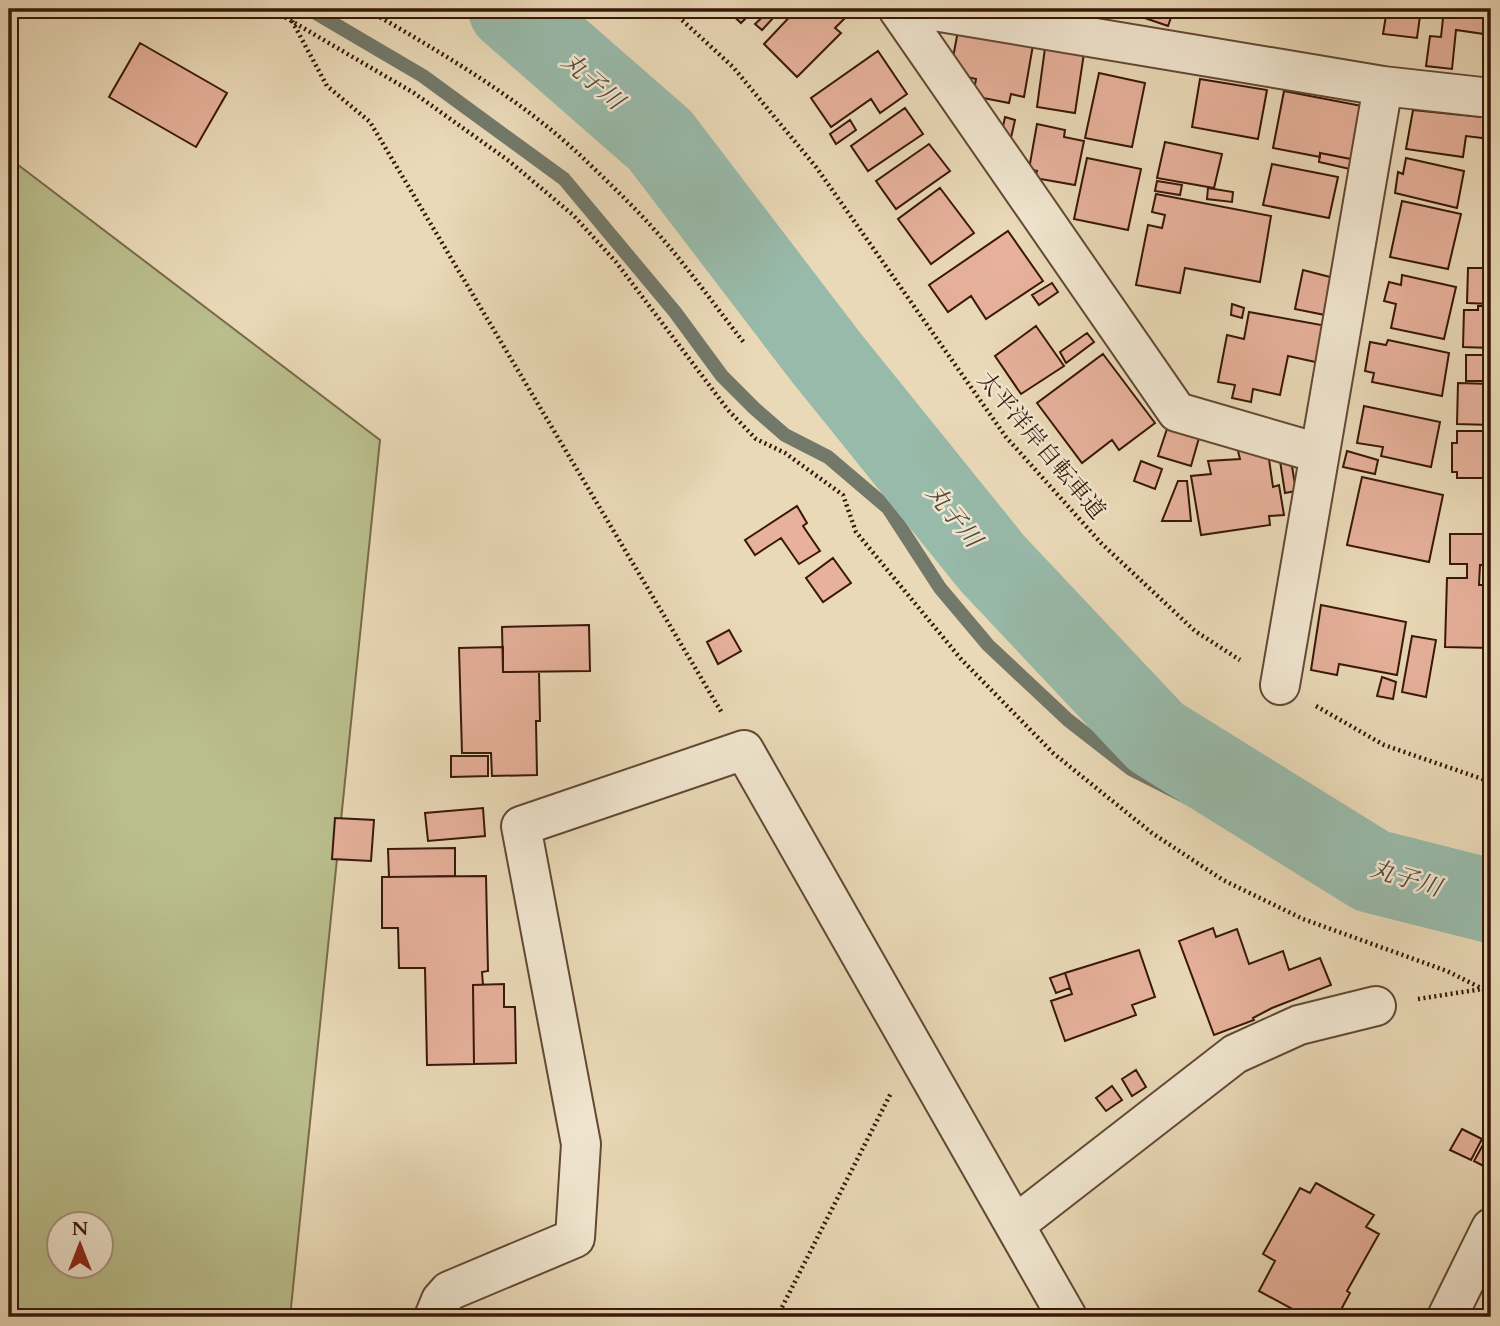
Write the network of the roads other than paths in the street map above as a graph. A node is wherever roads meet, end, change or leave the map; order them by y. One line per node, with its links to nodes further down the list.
1 (898, 9): 5 (street)
2 (922, 9): 3 (street)
3 (1383, 86): 4 (street); 5 (street)
4 (1491, 98)
5 (1318, 453): 6 (street)
6 (1280, 685)
7 (1376, 1006): 8 (street)
8 (1016, 1224): 10 (street); 11 (street)
9 (1491, 1228): 12 (street)
10 (434, 1317)
11 (1067, 1317)
12 (1447, 1317)

